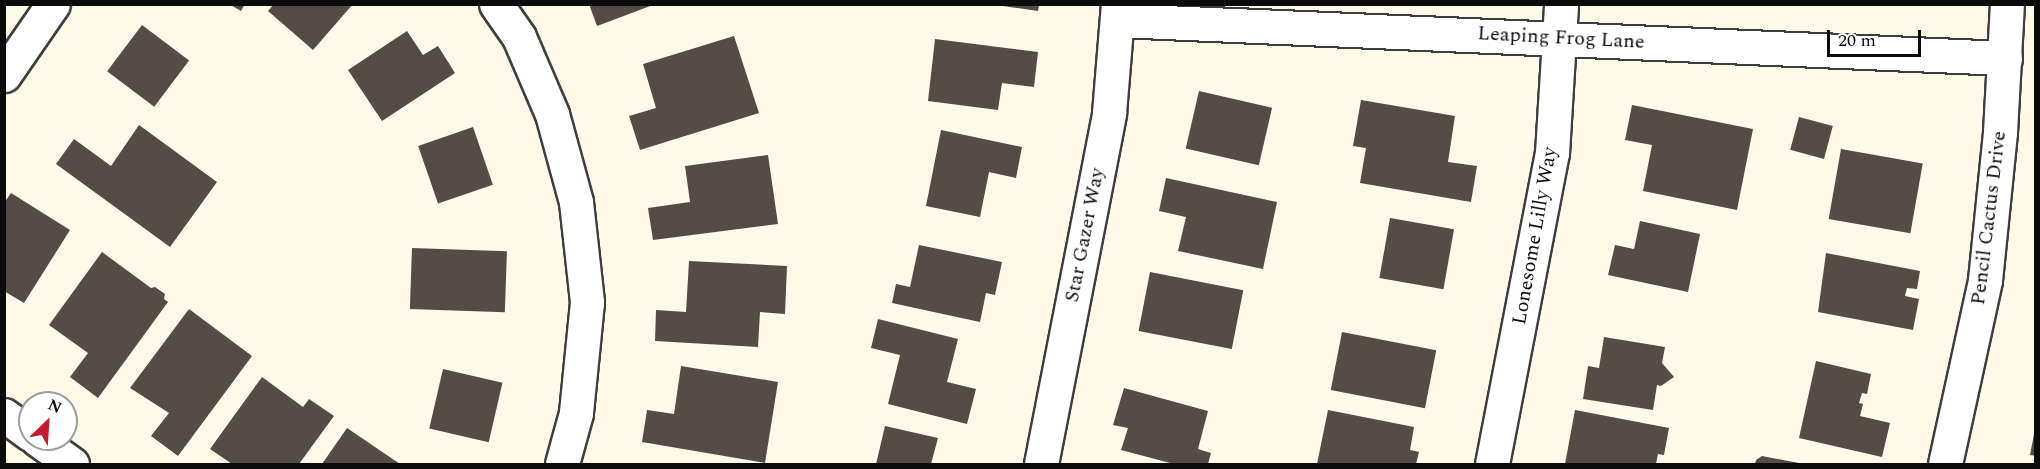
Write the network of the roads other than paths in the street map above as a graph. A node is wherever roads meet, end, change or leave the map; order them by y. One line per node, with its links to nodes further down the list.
1 (53, 4): 8 (street)
2 (496, 4): 13 (street)
3 (1561, 4): 6 (street, Lonesome Lilly Way)
4 (2007, 4): 7 (street, Pencil Cactus Drive)
5 (1117, 12): 6 (street, Leaping Frog Lane); 14 (street, Star Gazer Way)
6 (1559, 38): 7 (street, Leaping Frog Lane); 15 (street, Lonesome Lilly Way)
7 (2005, 58): 16 (street, Pencil Cactus Drive)
8 (4, 75)
9 (4, 415): 10 (street)
10 (18, 425)
11 (53, 451): 12 (street)
12 (72, 465)
13 (562, 465)
14 (1041, 465)
15 (1492, 465)
16 (1945, 465)

